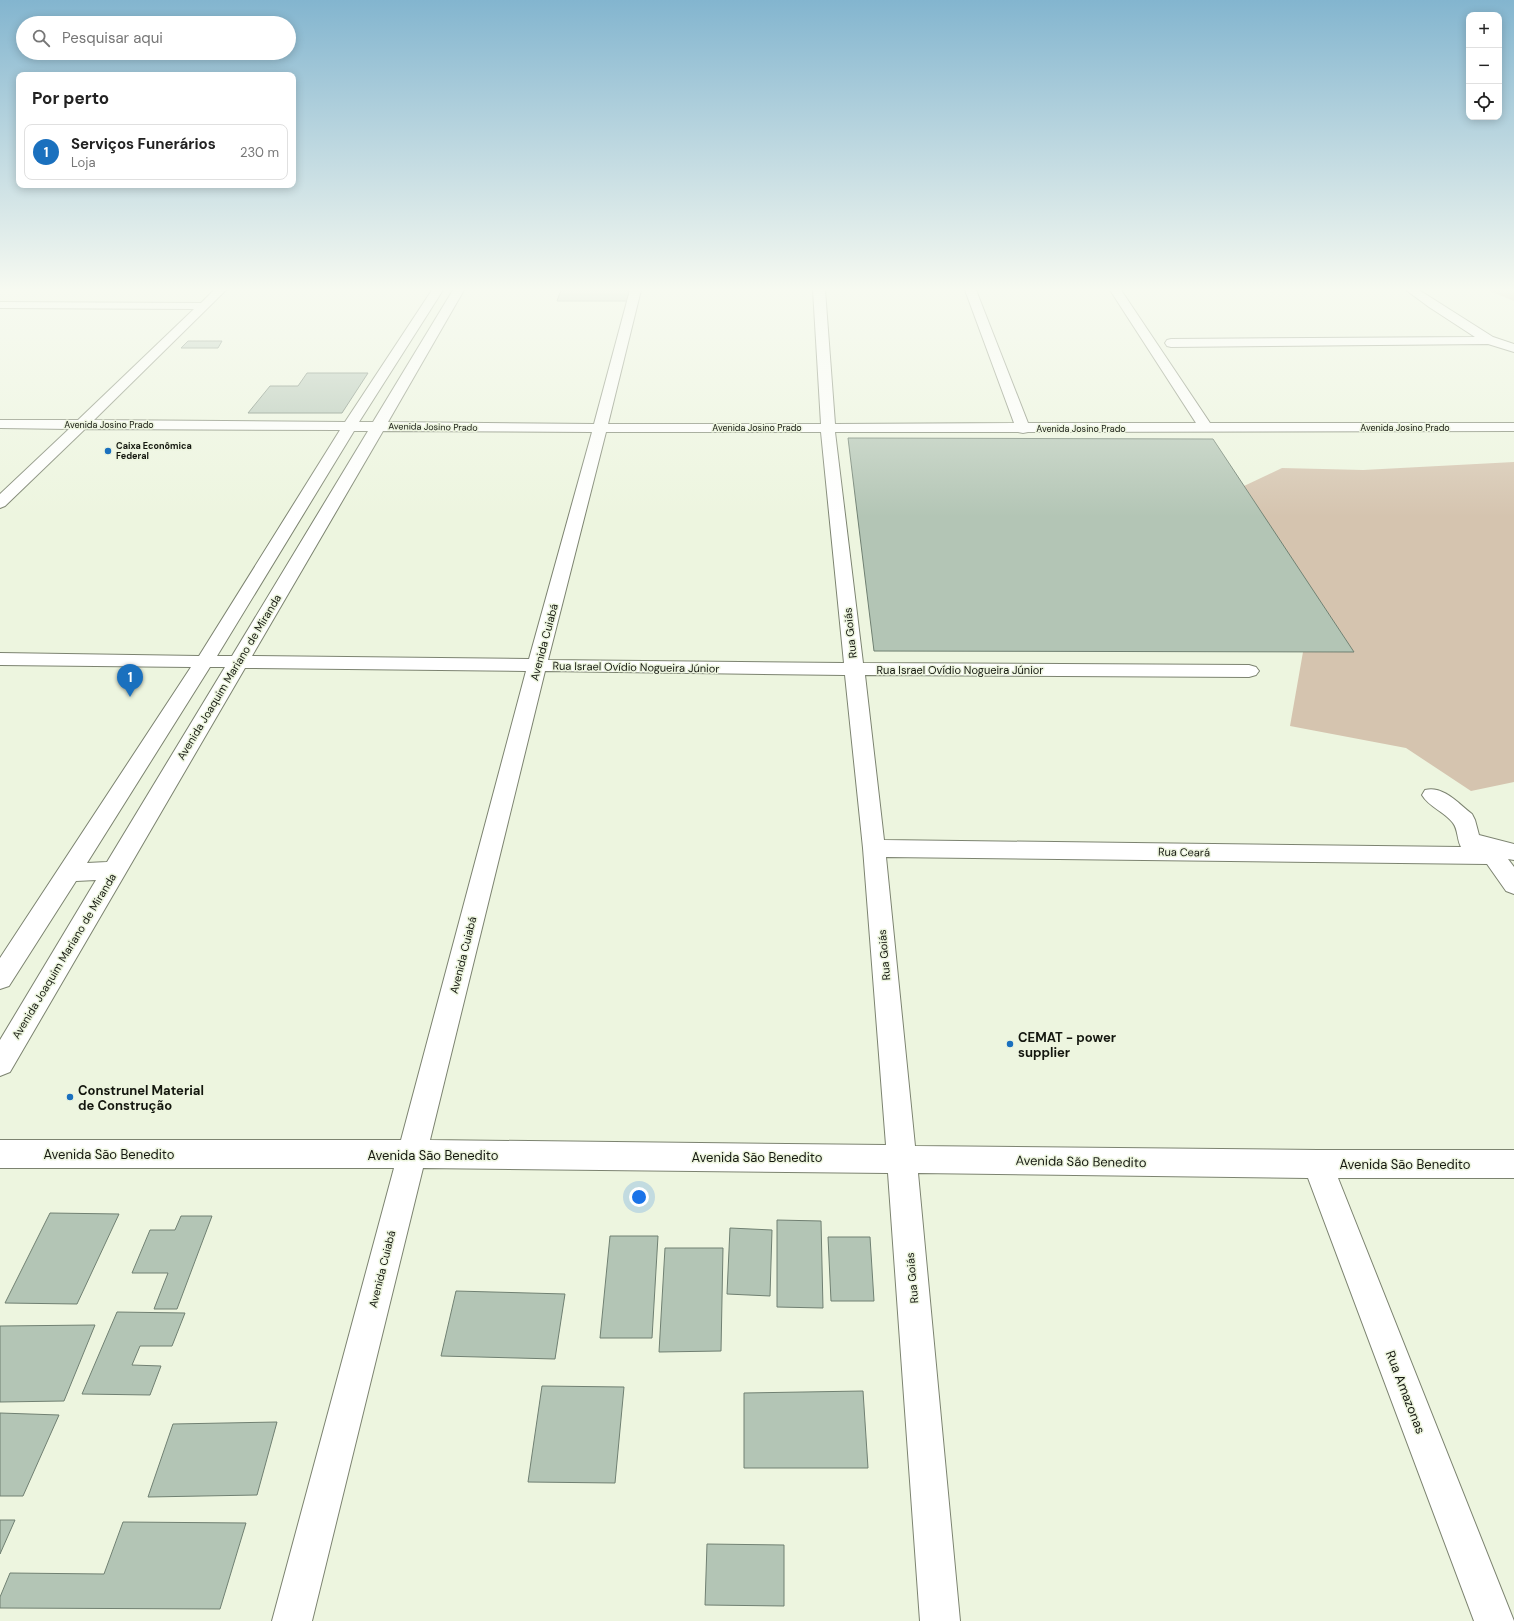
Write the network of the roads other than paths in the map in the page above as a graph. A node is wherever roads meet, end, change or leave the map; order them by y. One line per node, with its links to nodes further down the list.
1 (141, 366): 9 (street)
2 (388, 366): 10 (street)
3 (414, 366): 11 (street, Avenida Joaquim Mariano de Miranda)
4 (616, 366): 12 (street, Avenida Cuiabá)
5 (824, 366): 13 (street, Rua Goiás)
6 (999, 366): 16 (street)
7 (1165, 366): 14 (street)
8 (0, 424): 9 (street, Avenida Josino Prado)
9 (80, 424): 10 (street, Avenida Josino Prado); 17 (street)
10 (350, 426): 11 (street, Avenida Josino Prado); 19 (street)
11 (378, 426): 12 (street, Avenida Josino Prado); 20 (street, Avenida Joaquim Mariano de Miranda)
12 (600, 428): 13 (street, Avenida Josino Prado); 21 (street, Avenida Cuiabá)
13 (828, 428): 16 (street, Avenida Josino Prado); 22 (street, Rua Goiás)
14 (1206, 428): 15 (street, Avenida Josino Prado); 16 (street, Avenida Josino Prado)
15 (1514, 428)
16 (1023, 429)
17 (0, 503)
18 (0, 659): 19 (street, Rua Israel Ovídio Nogueira Júnior)
19 (204, 662): 20 (street, Rua Israel Ovídio Nogueira Júnior); 28 (street)
20 (238, 662): 21 (street, Rua Israel Ovídio Nogueira Júnior); 27 (street, Avenida Joaquim Mariano de Miranda)
21 (537, 666): 22 (street, Rua Israel Ovídio Nogueira Júnior); 33 (street, Avenida Cuiabá)
22 (854, 669): 23 (street, Rua Israel Ovídio Nogueira Júnior); 25 (street, Rua Goiás)
23 (1249, 671)
24 (1434, 795): 26 (street)
25 (874, 848): 26 (street, Rua Ceará); 34 (street, Rua Goiás)
26 (1504, 854): 29 (street)
27 (114, 871): 28 (street); 31 (street, Avenida Joaquim Mariano de Miranda)
28 (69, 872): 30 (street)
29 (1514, 885)
30 (0, 979)
31 (0, 1064)
32 (0, 1154): 33 (street, Avenida São Benedito)
33 (412, 1154): 34 (street, Avenida São Benedito); 37 (street, Avenida Cuiabá)
34 (902, 1158): 35 (street, Avenida São Benedito); 38 (street, Rua Goiás)
35 (1318, 1164): 36 (street, Avenida São Benedito); 39 (street, Rua Amazonas)
36 (1514, 1164)
37 (292, 1621)
38 (940, 1621)
39 (1494, 1621)

